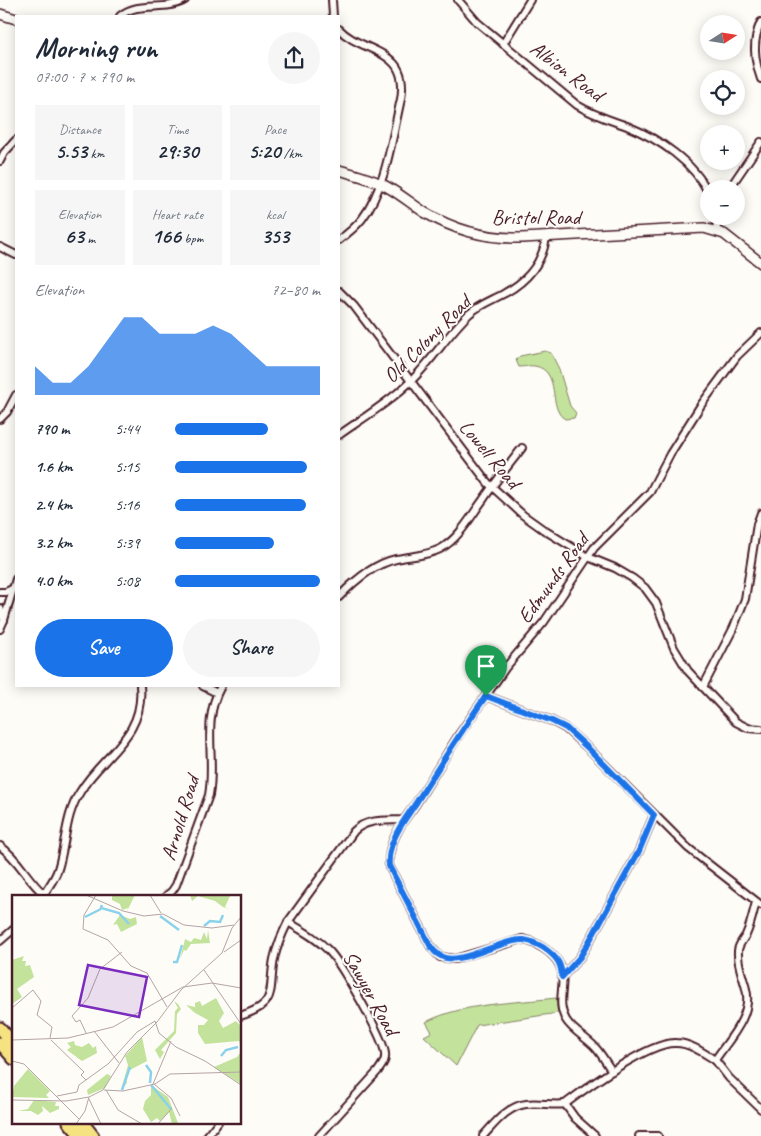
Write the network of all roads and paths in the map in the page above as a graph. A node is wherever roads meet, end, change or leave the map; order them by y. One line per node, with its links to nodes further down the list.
1 (185, 0): 6 (street)
2 (332, 0): 7 (street)
3 (458, 0): 11 (street, Albion Road)
4 (530, 0): 11 (street)
5 (0, 14): 8 (street)
6 (122, 15)
7 (333, 15)
8 (15, 19)
9 (761, 22): 12 (street)
10 (340, 30): 19 (street)
11 (503, 44): 17 (street, Albion Road)
12 (761, 79)
13 (15, 141): 15 (street)
14 (761, 142): 18 (street)
15 (0, 161)
16 (340, 170): 19 (street, Bristol Road)
17 (700, 180)
18 (735, 180)
19 (380, 183): 22 (street, Bristol Road); 23 (street)
20 (717, 225): 21 (street)
21 (717, 231): 22 (street, Bristol Road); 26 (street)
22 (546, 237): 29 (street, Old Colony Road)
23 (340, 239)
24 (0, 247): 25 (street)
25 (15, 254)
26 (761, 264)
27 (340, 292): 29 (street, Lowell Road)
28 (761, 333): 36 (street, Edmunds Road)
29 (410, 382): 32 (street, Old Colony Road); 34 (street, Lowell Road)
30 (15, 397): 31 (street)
31 (0, 419)
32 (340, 434)
33 (522, 448): 34 (street)
34 (492, 487): 36 (street, Lowell Road); 40 (street)
35 (761, 514): 45 (street)
36 (588, 557): 45 (street, Lowell Road); 47 (street, Edmunds Road)
37 (15, 584): 38 (street)
38 (14, 588): 39 (street); 42 (street)
39 (0, 592)
40 (340, 596)
41 (0, 608): 42 (street)
42 (4, 620): 43 (street)
43 (0, 629)
44 (140, 687): 52 (street)
45 (703, 687): 48 (street, Lowell Road)
46 (219, 690): 53 (street, Arnold Road)
47 (486, 696): 49 (street); 50 (street, Edmunds Road)
48 (761, 729)
49 (654, 815): 54 (street); 58 (street)
50 (404, 820): 55 (street); 58 (street, Edmunds Road)
51 (0, 846): 52 (street)
52 (44, 895)
53 (167, 895)
54 (758, 903): 62 (street)
55 (288, 922): 59 (street); 72 (street, Sawyer Road)
56 (12, 931): 57 (street)
57 (0, 941)
58 (562, 977): 63 (street)
59 (241, 1016)
60 (0, 1028): 61 (highway)
61 (7, 1051)
62 (715, 1060): 63 (street); 65 (street)
63 (612, 1071): 64 (street)
64 (565, 1104): 73 (street); 74 (street)
65 (761, 1109)
66 (71, 1124): 69 (highway)
67 (84, 1124): 70 (highway)
68 (216, 1124): 71 (street)
69 (80, 1136)
70 (94, 1136)
71 (207, 1136)
72 (319, 1136)
73 (483, 1136)
74 (595, 1136)
75 (639, 1136): 76 (street)
76 (658, 1136)

